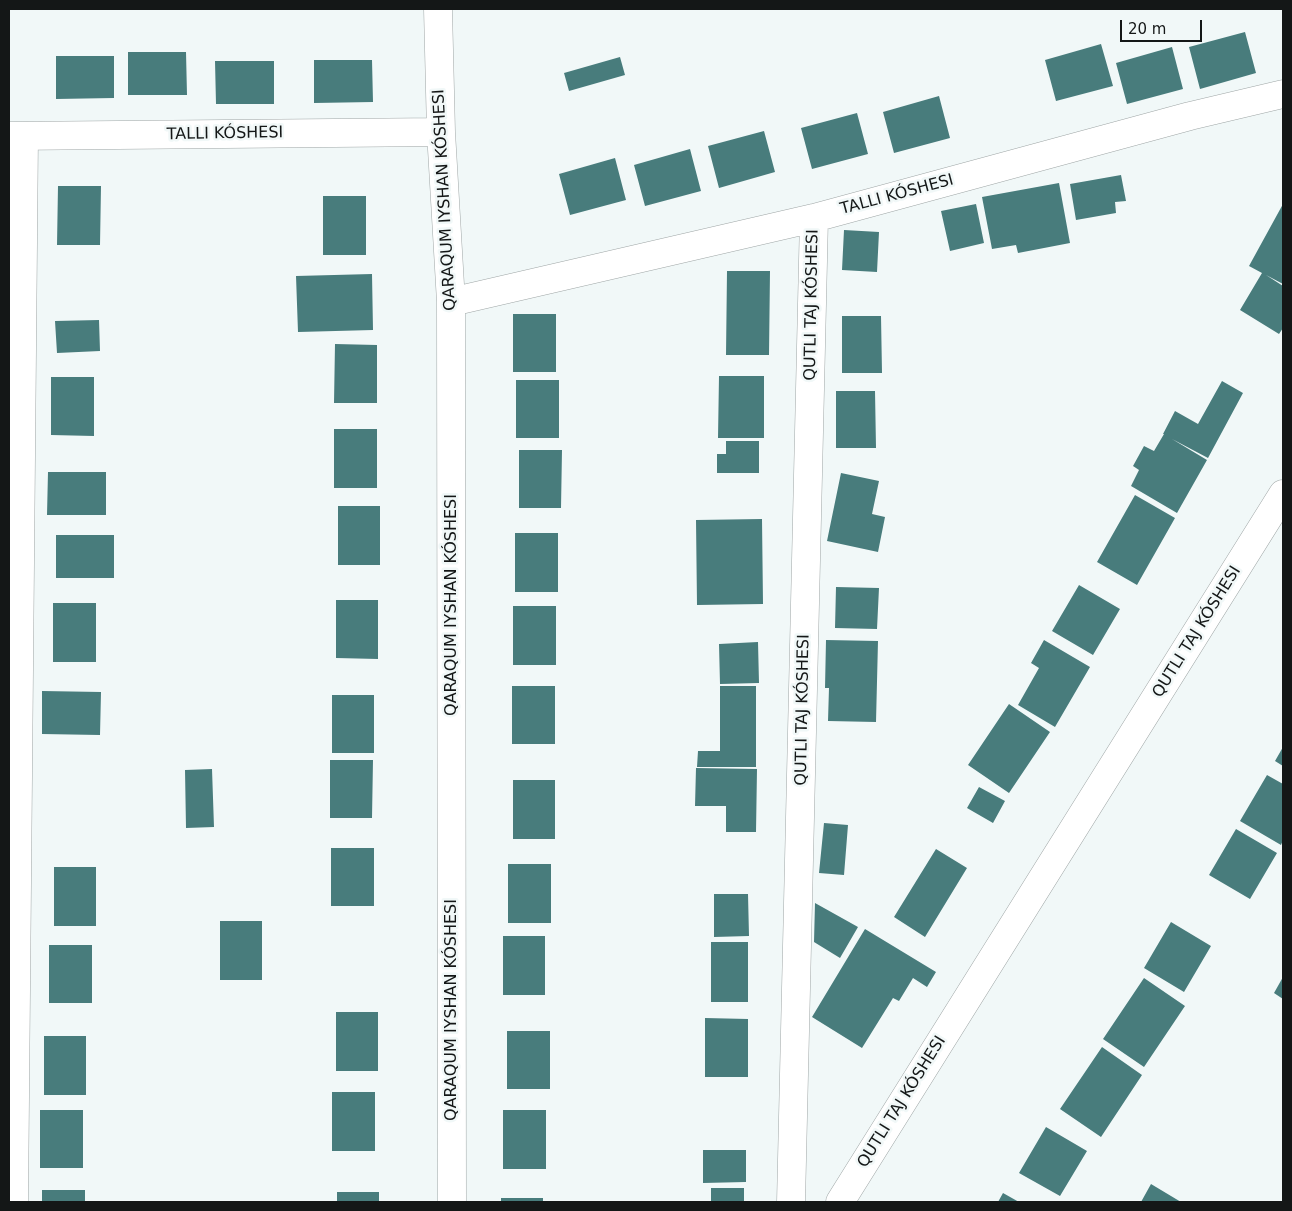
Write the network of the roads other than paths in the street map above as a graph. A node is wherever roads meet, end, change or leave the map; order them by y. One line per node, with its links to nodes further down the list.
1 (438, 9): 3 (street, QARAQUM IYSHAN KÓSHESI)
2 (1283, 94): 5 (street)
3 (440, 132): 4 (street); 6 (street, QARAQUM IYSHAN KÓSHESI)
4 (16, 136): 8 (street)
5 (814, 218): 6 (street); 10 (street)
6 (451, 302): 9 (street, QARAQUM IYSHAN KÓSHESI)
7 (1283, 494): 11 (street)
8 (14, 1202)
9 (452, 1202)
10 (791, 1202)
11 (840, 1202)

